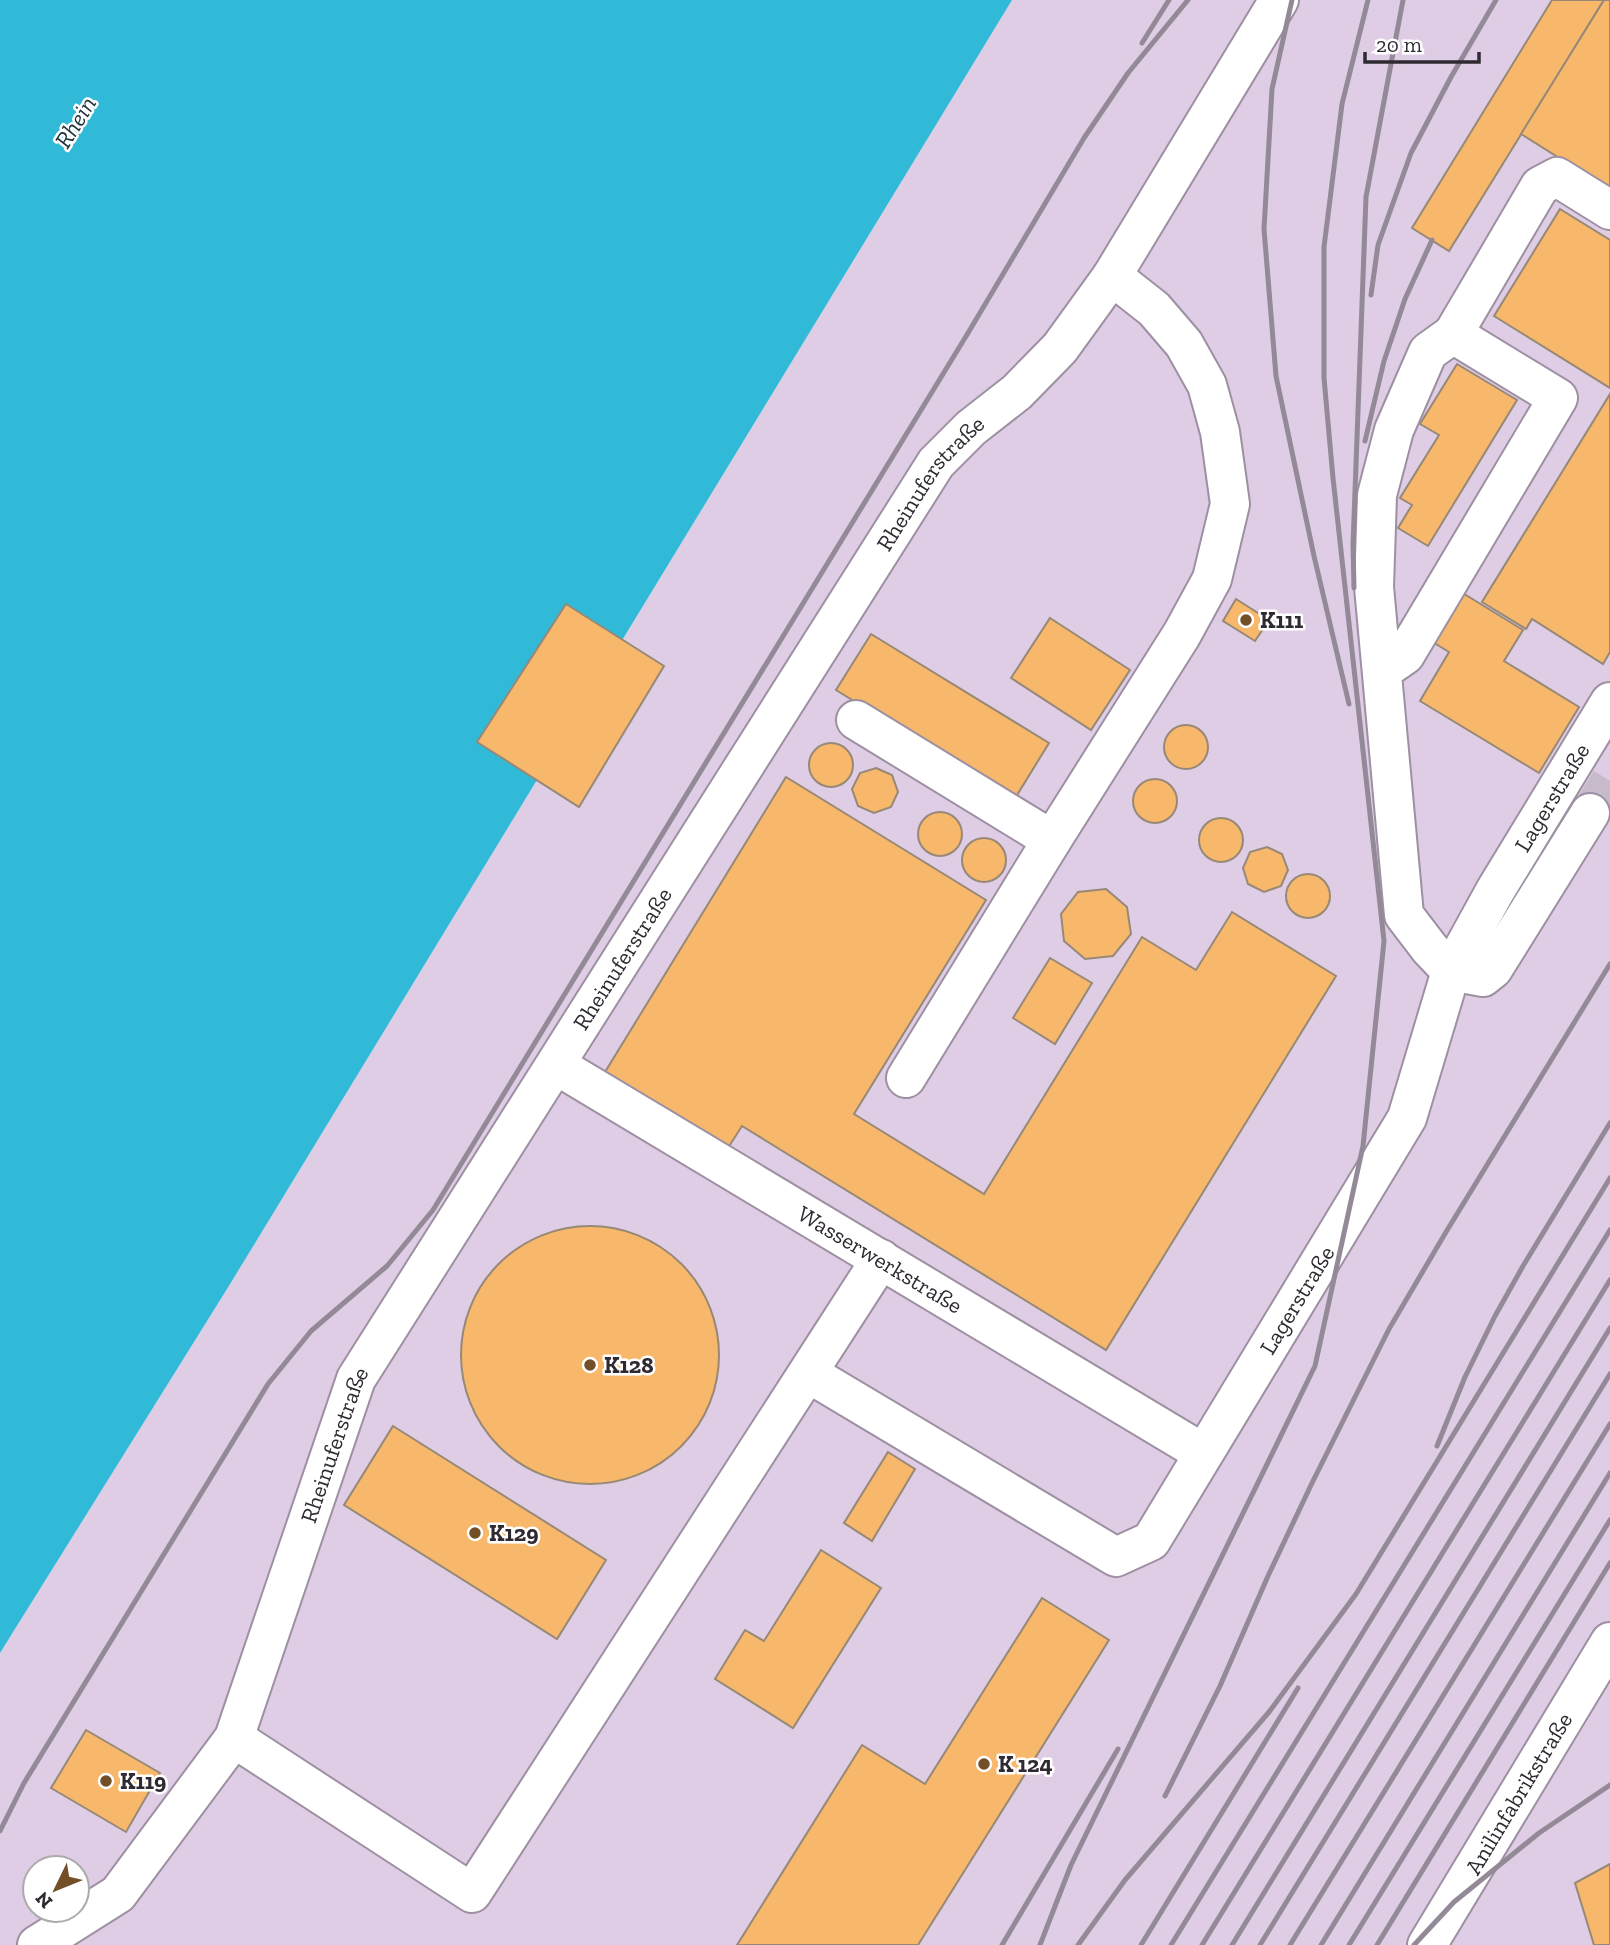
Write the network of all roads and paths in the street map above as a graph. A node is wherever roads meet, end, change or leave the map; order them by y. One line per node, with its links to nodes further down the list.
1 (1279, 0): 3 (street, Rheinuferstraße)
2 (1610, 210): 4 (street)
3 (1112, 276): 9 (street); 11 (street, Rheinuferstraße)
4 (1453, 334): 5 (street); 5 (street)
5 (1382, 671): 10 (street)
6 (1610, 702): 10 (street, Lagerstraße)
7 (856, 720): 9 (street)
8 (1590, 813): 10 (street)
9 (1052, 840): 12 (street)
10 (1451, 971): 15 (street, Lagerstraße)
11 (556, 1065): 13 (street, Wasserwerkstraße); 17 (street, Rheinuferstraße)
12 (906, 1078)
13 (881, 1259): 14 (street); 15 (street, Wasserwerkstraße)
14 (808, 1373): 15 (street, Lagerstraße); 17 (street)
15 (1203, 1453)
16 (1607, 1653): 19 (street, Anilinfabrikstraße)
17 (234, 1738): 18 (street, Rheinuferstraße)
18 (37, 1945)
19 (1427, 1945)

